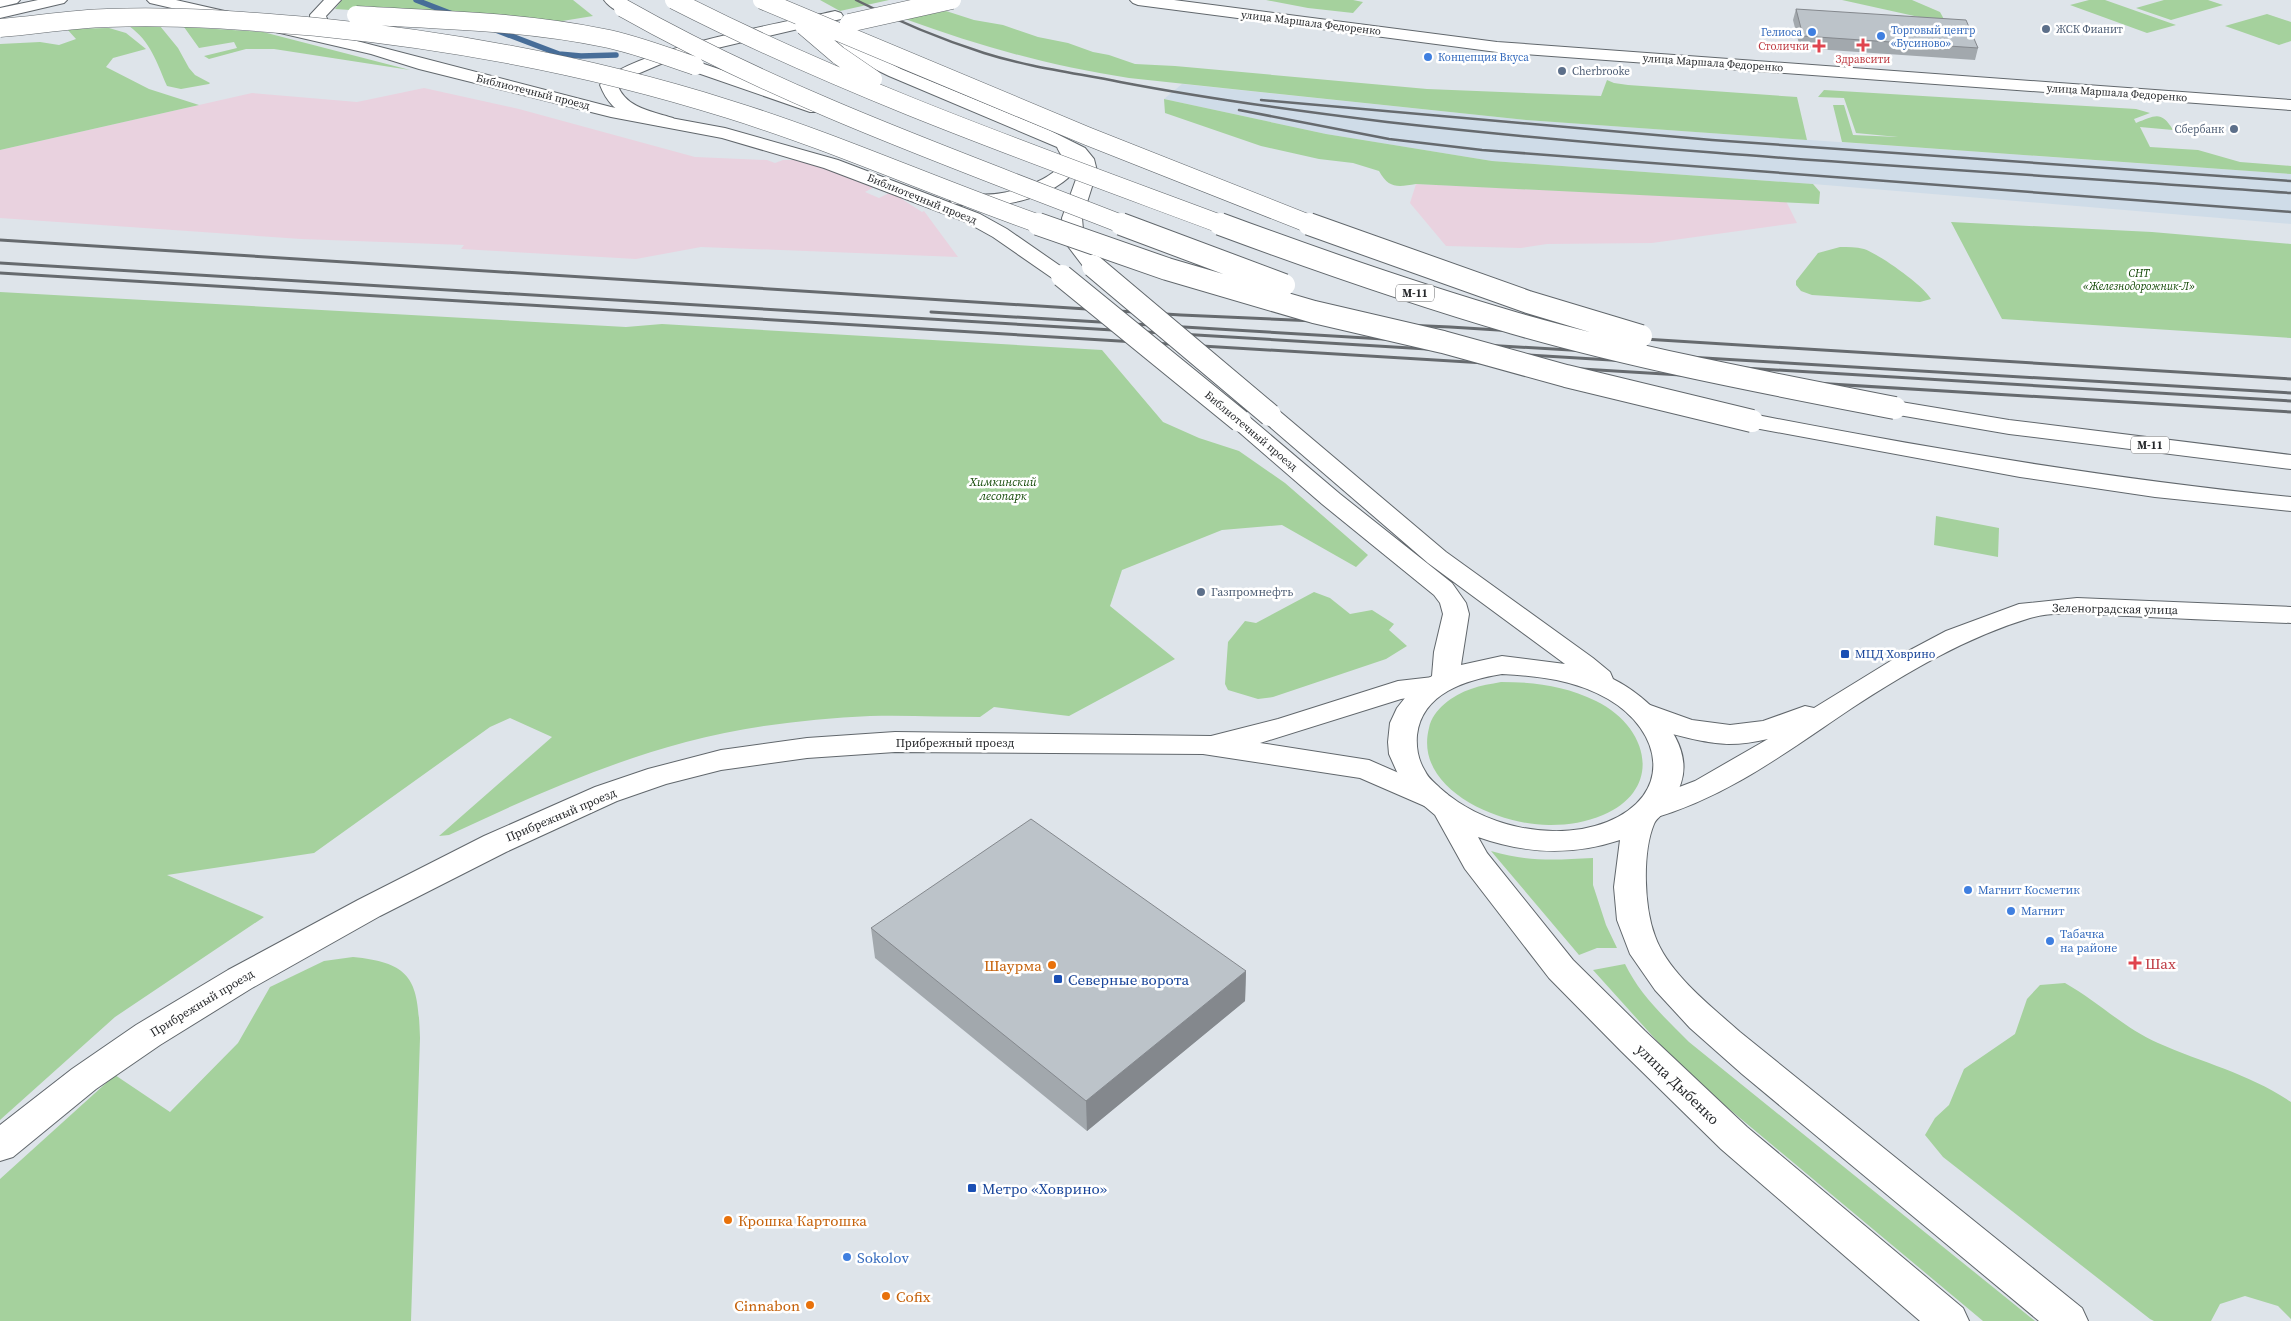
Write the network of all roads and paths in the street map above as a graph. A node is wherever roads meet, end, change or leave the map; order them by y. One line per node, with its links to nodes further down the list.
1 (12, 0): 14 (main road)
2 (59, 0): 17 (main road)
3 (155, 0): 23 (main road)
4 (211, 0): 27 (main road, bridge)
5 (333, 0): 23 (main road)
6 (674, 0): 26 (main road, bridge)
7 (763, 0): 20 (main road, Библиотечный проезд); 31 (main road, bridge)
8 (779, 0): 26 (main road, bridge)
9 (910, 0): 19 (main road)
10 (952, 0): 19 (main road, bridge)
11 (1138, 0): 16 (main road, улица Маршала Федоренко)
12 (1215, 0): 16 (main road)
13 (1237, 0): 18 (main road)
14 (0, 2)
15 (617, 4): 27 (main road, bridge)
16 (1174, 5): 18 (main road, улица Маршала Федоренко)
17 (0, 13)
18 (1263, 17): 24 (main road, улица Маршала Федоренко)
19 (842, 20): 20 (main road); 22 (main road)
20 (804, 24): 22 (main road, Библиотечный проезд); 25 (main road)
21 (0, 28): 30 (main road, bridge)
22 (832, 41): 28 (main road, Библиотечный проезд)
23 (375, 50): 25 (main road, Библиотечный проезд)
24 (2291, 105)
25 (667, 122): 29 (main road, Библиотечный проезд)
26 (951, 123): 31 (main road, М-11, bridge)
27 (871, 126): 30 (main road, bridge)
28 (1064, 144): 29 (main road); 37 (main road, Библиотечный проезд, bridge)
29 (877, 180): 35 (main road, Библиотечный проезд, bridge)
30 (1443, 342): 33 (main road, bridge)
31 (1895, 408): 32 (main road, М-11)
32 (2291, 462)
33 (2291, 504)
34 (2291, 615): 36 (main road, Зеленоградская улица)
35 (1439, 683): 37 (main road); 38 (main road, Прибрежный проезд); 39 (main road)
36 (1842, 702): 37 (main road, Зеленоградская улица); 40 (main road, Зеленоградская улица)
37 (1631, 703): 40 (main road)
38 (1203, 744): 39 (main road, Прибрежный проезд); 41 (main road, Прибрежный проезд)
39 (1442, 806): 40 (main road, Зеленоградская улица); 42 (main road, улица Дыбенко)
40 (1646, 813): 43 (main road)
41 (0, 1146)
42 (1949, 1321)
43 (2068, 1321)

